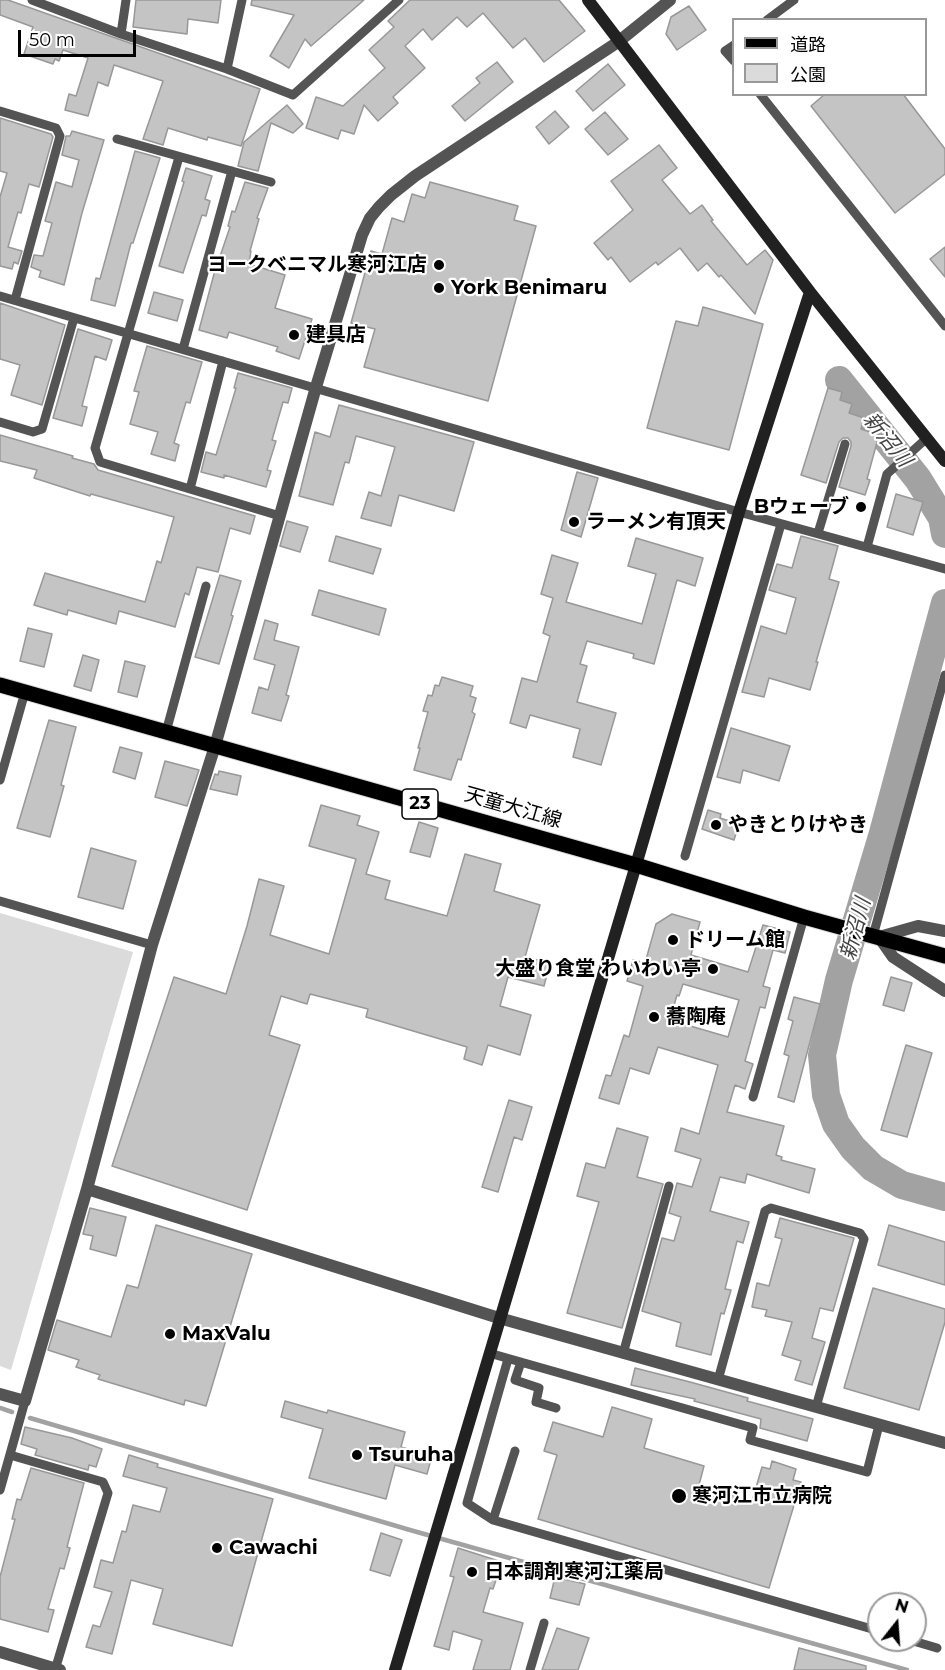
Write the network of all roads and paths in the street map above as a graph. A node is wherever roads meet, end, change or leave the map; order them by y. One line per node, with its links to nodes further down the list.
1 (32, 0): 9 (lane)
2 (126, 0): 9 (lane)
3 (242, 0): 13 (lane)
4 (399, 0): 13 (lane)
5 (588, 0): 10 (street)
6 (670, 0): 10 (street)
7 (794, 0): 8 (lane)
8 (770, 18)
9 (121, 33): 13 (lane)
10 (618, 42): 20 (street); 28 (street)
11 (732, 46): 12 (lane)
12 (732, 59)
13 (228, 69)
14 (762, 96): 24 (lane)
15 (0, 111): 22 (lane)
16 (117, 139): 17 (lane)
17 (179, 157): 18 (lane); 25 (lane)
18 (232, 171): 19 (lane); 26 (lane)
19 (271, 182)
20 (810, 292): 30 (street); 34 (street)
21 (0, 296): 22 (lane)
22 (15, 300): 23 (lane)
23 (75, 318): 25 (lane); 29 (lane)
24 (945, 326)
25 (128, 333): 26 (lane); 33 (lane)
26 (183, 349): 27 (lane)
27 (223, 361): 28 (lane); 33 (lane)
28 (316, 387): 34 (lane); 35 (street)
29 (0, 422)
30 (927, 438): 32 (street); 38 (lane)
31 (844, 444): 37 (lane)
32 (945, 461)
33 (190, 489): 35 (lane)
34 (739, 512): 36 (lane); 48 (street)
35 (280, 516): 45 (street)
36 (781, 524): 37 (lane); 47 (lane)
37 (818, 533): 38 (lane)
38 (867, 547): 39 (lane)
39 (945, 569)
40 (206, 586): 44 (lane)
41 (945, 675): 52 (lane)
42 (0, 685): 43 (main road, 天童大江線 / 23)
43 (25, 692): 44 (main road, 天童大江線 / 23); 46 (lane)
44 (166, 732): 45 (main road, 天童大江線 / 23)
45 (215, 746): 48 (main road, 天童大江線 / 23); 53 (street)
46 (0, 780)
47 (686, 856)
48 (636, 865): 50 (main road, 天童大江線 / 23); 59 (street)
49 (0, 901): 53 (lane)
50 (804, 916): 52 (main road, 天童大江線 / 23); 56 (lane)
51 (945, 931): 52 (street)
52 (873, 936): 54 (main road, 天童大江線 / 23); 55 (street)
53 (152, 945): 58 (street)
54 (945, 956)
55 (945, 991)
56 (753, 1097)
57 (669, 1186): 61 (lane)
58 (87, 1189): 59 (street); 66 (street)
59 (499, 1318): 60 (street); 61 (street)
60 (489, 1353): 62 (lane); 74 (street)
61 (623, 1354): 64 (street)
62 (508, 1359): 63 (lane); 75 (lane)
63 (521, 1362): 68 (lane); 69 (lane)
64 (718, 1380): 67 (street); 67 (lane)
65 (0, 1394): 66 (street)
66 (25, 1401): 72 (lane)
67 (816, 1407): 69 (street)
68 (556, 1408)
69 (879, 1425): 70 (street)
70 (945, 1443)
71 (515, 1451): 76 (lane)
72 (10, 1455): 73 (lane); 82 (lane)
73 (0, 1490)
74 (446, 1497): 75 (lane); 83 (street)
75 (467, 1503): 76 (lane)
76 (493, 1520): 78 (lane)
77 (544, 1623): 84 (lane)
78 (867, 1628)
79 (927, 1645): 80 (lane)
80 (937, 1648)
81 (0, 1652): 82 (street)
82 (57, 1670)
83 (395, 1670)
84 (530, 1670)

